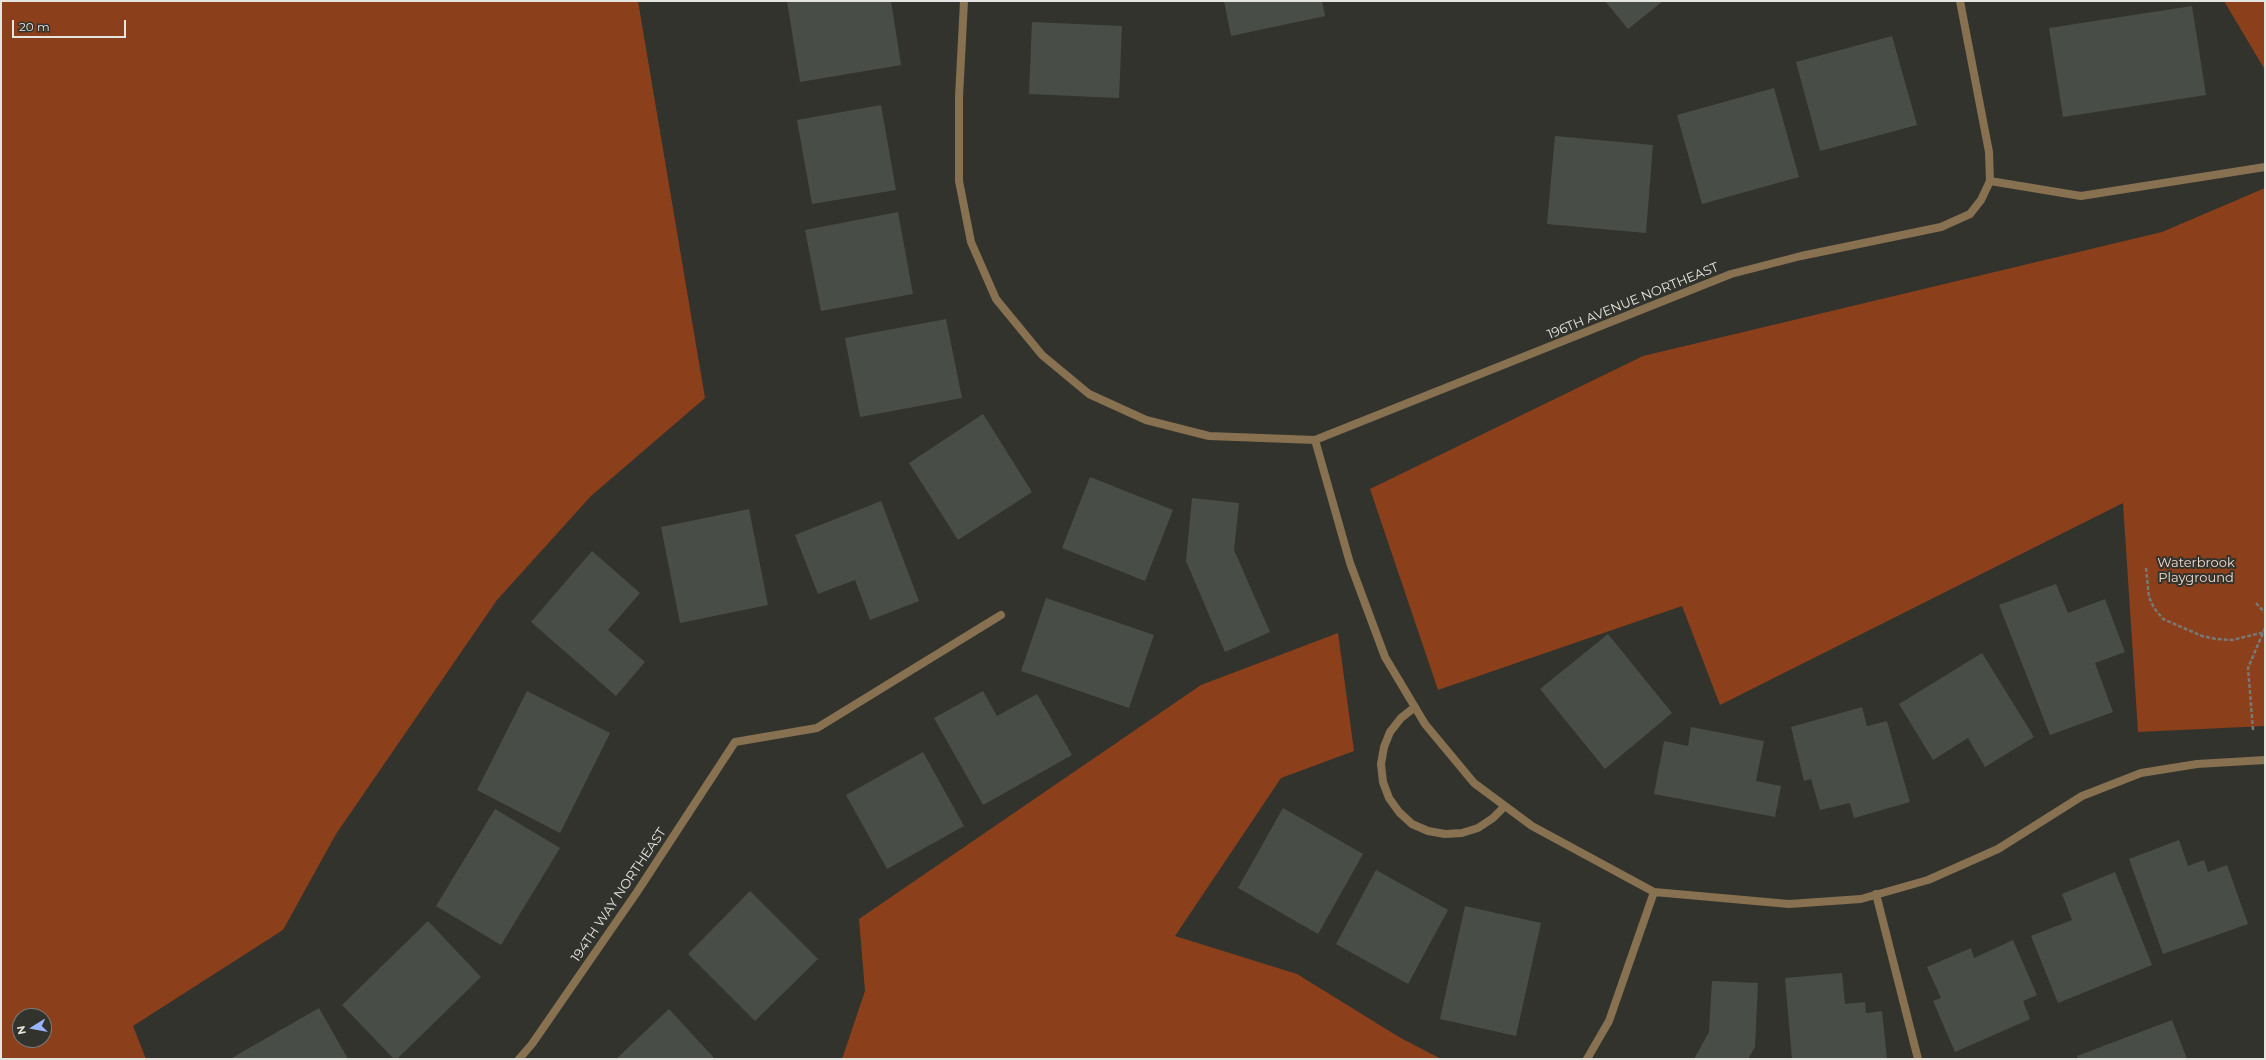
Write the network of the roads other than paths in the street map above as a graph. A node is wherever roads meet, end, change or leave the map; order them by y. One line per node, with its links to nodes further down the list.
1 (964, 1): 5 (street)
2 (1960, 1): 4 (street)
3 (2265, 167): 4 (street)
4 (1990, 181): 5 (street, 196TH AVENUE NORTHEAST)
5 (1315, 440): 7 (street)
6 (1001, 615): 12 (street, 194TH WAY NORTHEAST)
7 (1415, 707): 9 (street); 9 (street)
8 (2265, 760): 11 (street)
9 (1505, 806): 10 (street)
10 (1654, 892): 11 (street); 13 (street)
11 (1876, 894): 14 (street)
12 (519, 1059)
13 (1587, 1059)
14 (1918, 1059)

